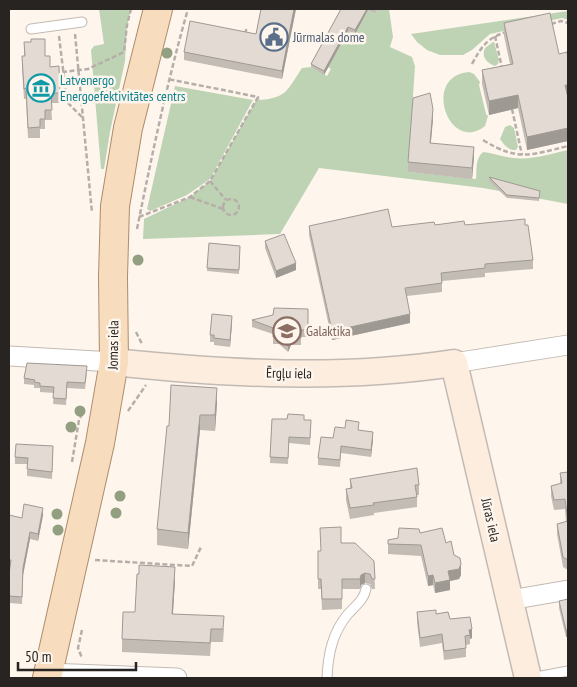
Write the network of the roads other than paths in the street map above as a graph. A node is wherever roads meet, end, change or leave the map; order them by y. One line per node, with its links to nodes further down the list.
1 (158, 9): 6 (main road, Jomas iela)
2 (82, 22): 3 (lane)
3 (30, 29)
4 (568, 345): 7 (street, Ērgļu iela)
5 (9, 356): 6 (street, Ērgļu iela)
6 (114, 362): 7 (street, Ērgļu iela); 12 (main road, Jomas iela)
7 (454, 363): 10 (street, Jūras iela)
8 (366, 589): 14 (lane)
9 (568, 590): 10 (street)
10 (510, 600): 15 (street, Jūras iela)
11 (568, 671): 15 (lane)
12 (48, 675): 13 (street)
13 (177, 678)
14 (327, 678)
15 (530, 678)

